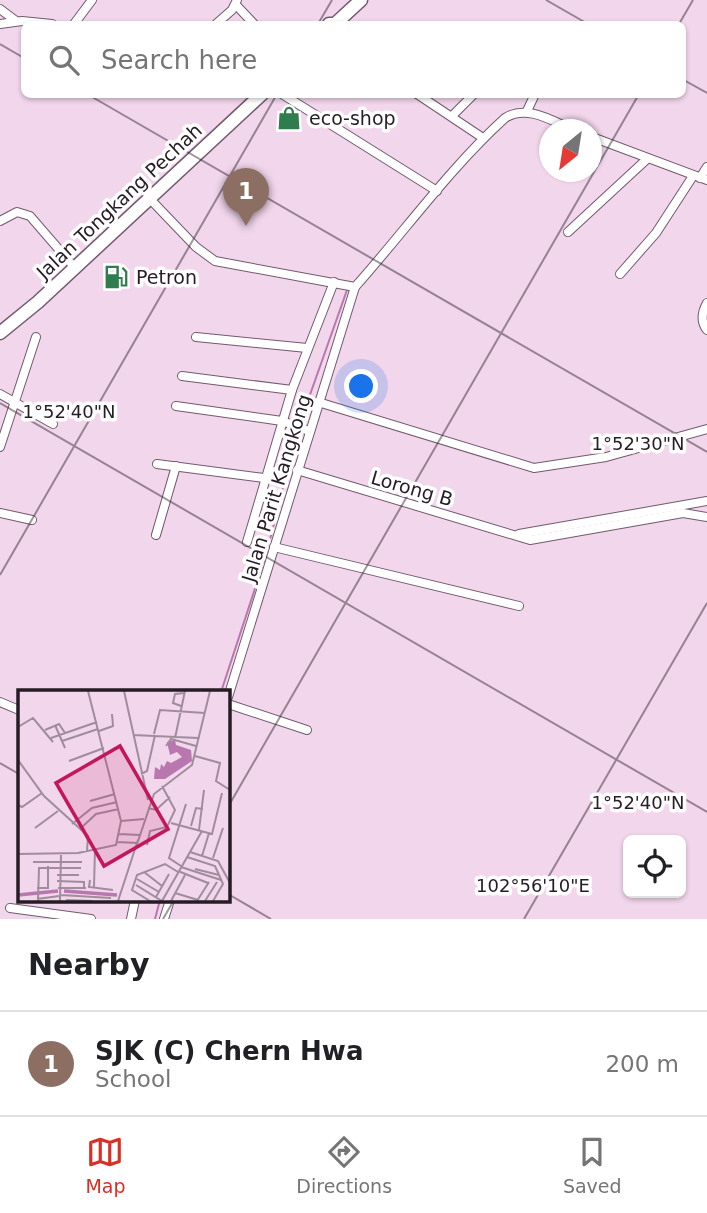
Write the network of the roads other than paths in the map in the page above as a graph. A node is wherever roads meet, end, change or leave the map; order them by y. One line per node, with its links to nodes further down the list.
1 (92, 0): 7 (street)
2 (361, 0): 10 (main road)
3 (236, 3): 8 (street); 9 (street)
4 (0, 9): 5 (street)
5 (16, 21): 6 (street); 11 (street)
6 (21, 21)
7 (76, 21)
8 (219, 21)
9 (251, 21)
10 (336, 21)
11 (0, 24)
12 (258, 98): 26 (main road, Jalan Tongkang Pechah)
13 (288, 98): 25 (street)
14 (423, 98): 18 (street)
15 (470, 98): 18 (street)
16 (533, 98): 17 (street)
17 (527, 111): 19 (street); 20 (street)
18 (452, 116): 20 (street)
19 (547, 119)
20 (483, 138): 25 (street)
21 (602, 141): 22 (street)
22 (647, 159): 24 (street); 28 (street)
23 (707, 167): 24 (street)
24 (700, 178): 30 (street)
25 (437, 191): 32 (street)
26 (150, 198): 29 (main road, Jalan Tongkang Pechah); 31 (street)
27 (0, 221): 29 (street)
28 (568, 232)
29 (75, 268): 35 (main road, Jalan Tongkang Pechah)
30 (620, 274)
31 (334, 282): 32 (street); 38 (street)
32 (355, 287): 42 (street, Jalan Parit Kangkong)
33 (707, 303): 34 (street)
34 (707, 330)
35 (0, 333)
36 (36, 337): 43 (street)
37 (196, 337): 38 (street)
38 (307, 348): 40 (street)
39 (182, 376): 40 (street)
40 (292, 390): 45 (street)
41 (0, 394): 43 (street)
42 (318, 402): 47 (street); 48 (street, Jalan Parit Kangkong)
43 (13, 403): 46 (street); 49 (street)
44 (176, 406): 45 (street)
45 (282, 421): 48 (street); 53 (street)
46 (53, 424)
47 (707, 429)
48 (306, 430): 52 (street, Jalan Parit Kangkong)
49 (0, 447)
50 (157, 464): 51 (street)
51 (176, 466): 53 (street); 59 (street)
52 (297, 470): 58 (street, Lorong B); 61 (street, Jalan Parit Kangkong)
53 (264, 478): 60 (street)
54 (707, 501): 58 (street)
55 (0, 513): 57 (street)
56 (707, 517): 58 (street)
57 (32, 520)
58 (551, 534)
59 (156, 535)
60 (247, 542)
61 (274, 547): 62 (street); 63 (street, Jalan Parit Kangkong)
62 (519, 606)
63 (229, 694)
64 (0, 702): 66 (street)
65 (229, 704): 67 (street)
66 (18, 710)
67 (307, 730)
68 (169, 902): 71 (street)
69 (10, 908): 70 (street)
70 (91, 919)
71 (164, 919)

